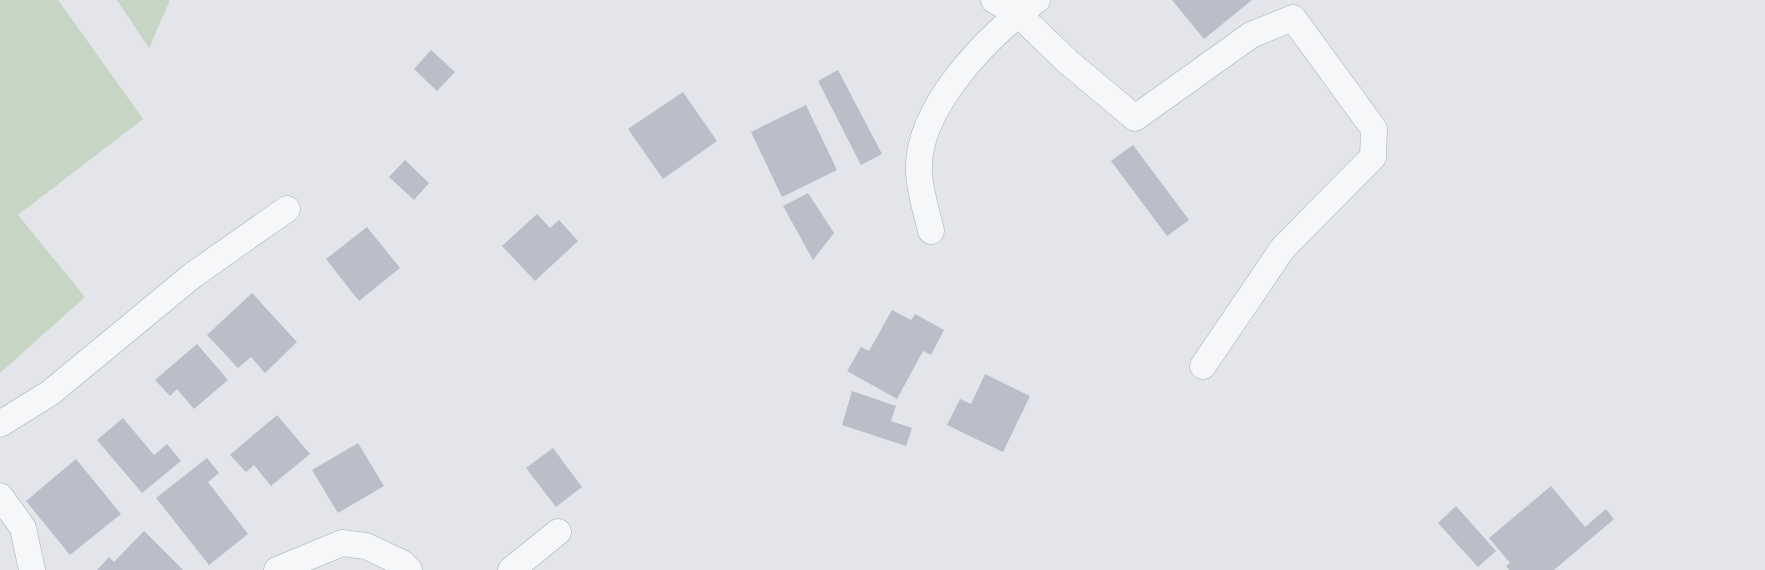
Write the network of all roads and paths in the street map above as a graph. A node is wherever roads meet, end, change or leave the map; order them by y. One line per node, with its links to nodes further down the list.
1 (994, 0): 2 (street)
2 (1028, 7): 4 (street); 5 (street)
3 (287, 209): 6 (street)
4 (931, 231)
5 (1203, 366)
6 (0, 424)
7 (0, 496): 9 (street)
8 (558, 532): 12 (street)
9 (32, 570)
10 (276, 570): 11 (street)
11 (410, 570)
12 (511, 570)

